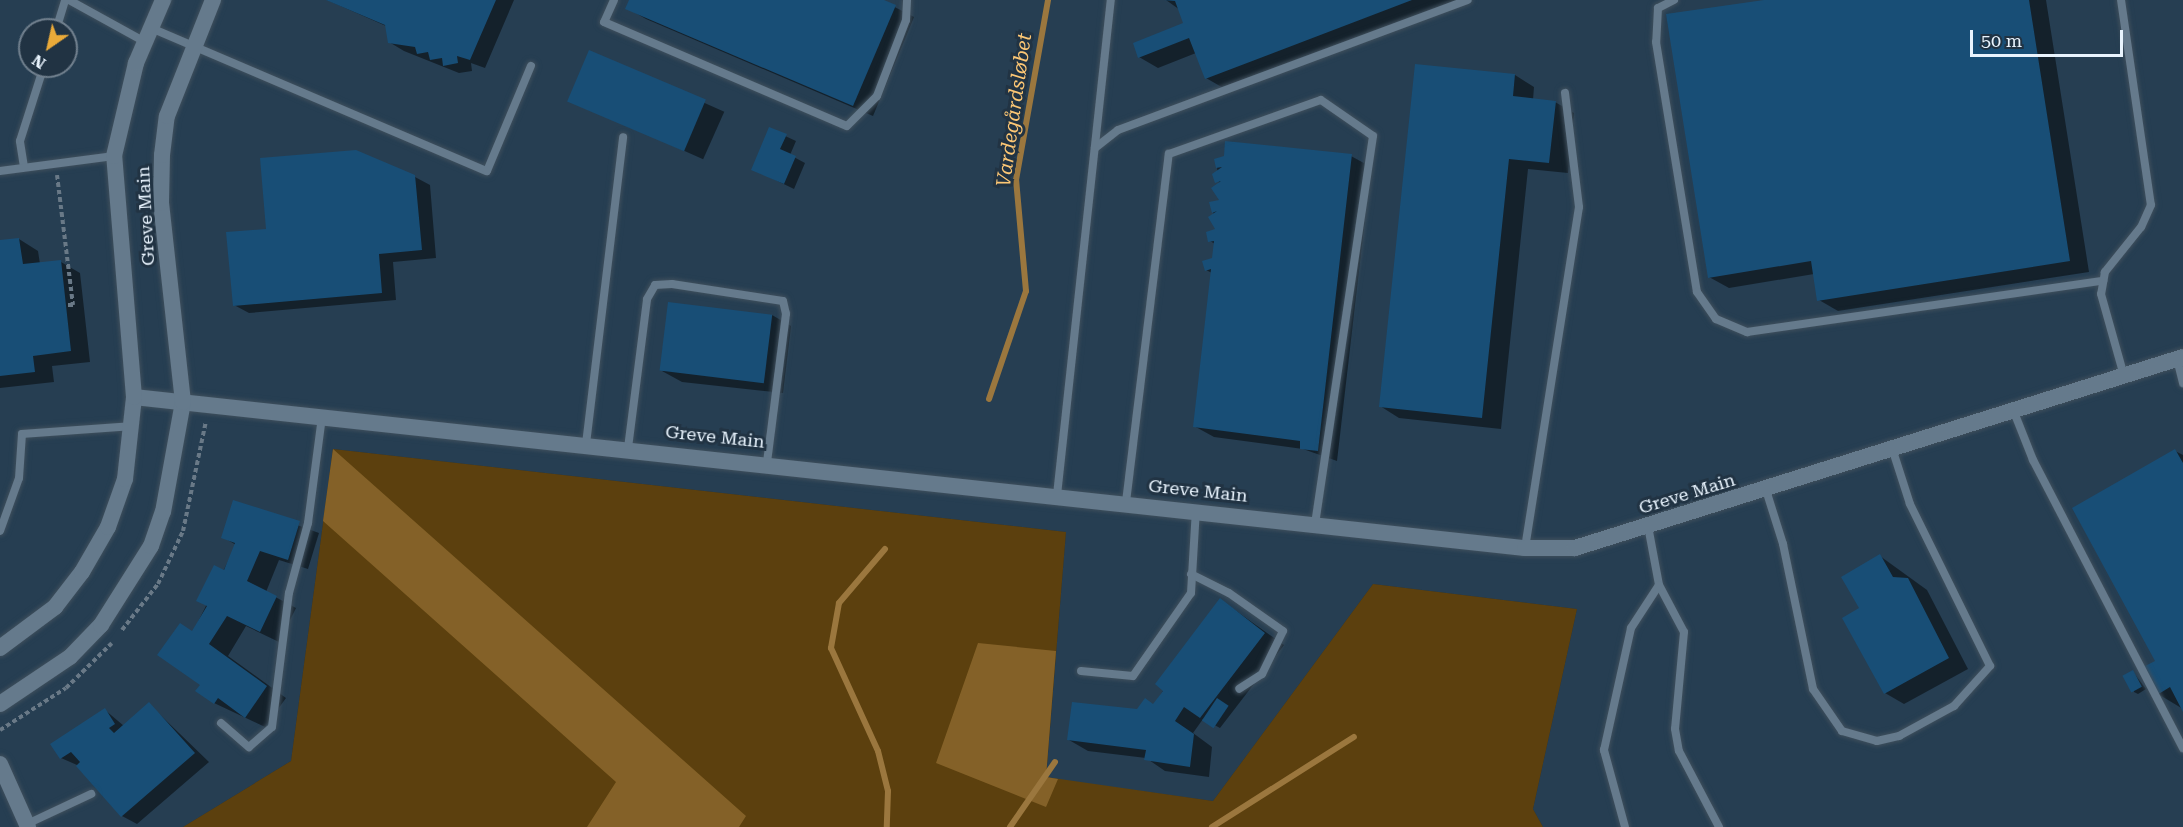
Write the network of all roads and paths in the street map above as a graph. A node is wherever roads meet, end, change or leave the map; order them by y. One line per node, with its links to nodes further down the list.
1 (67, 0): 10 (lane); 11 (lane)
2 (163, 0): 11 (street, Greve Main)
3 (213, 0): 12 (street, Greve Main)
4 (614, 0): 5 (lane)
5 (907, 0)
6 (1111, 0): 17 (lane)
7 (1468, 0): 17 (lane)
8 (1674, 0): 22 (lane)
9 (2121, 0): 22 (lane)
10 (60, 18)
11 (148, 35): 12 (lane); 18 (street, Greve Main)
12 (194, 46): 13 (lane); 28 (street, Greve Main)
13 (531, 66)
14 (40, 78): 20 (lane)
15 (1565, 93): 43 (lane)
16 (623, 137): 32 (lane)
17 (1095, 148): 37 (lane)
18 (114, 156): 19 (lane); 27 (street, Greve Main)
19 (56, 162): 20 (lane); 23 (path)
20 (24, 167): 21 (lane)
21 (0, 171)
22 (2103, 281): 25 (lane)
23 (66, 305)
24 (2180, 358): 25 (street, Greve Main); 26 (lane)
25 (2124, 376): 29 (street, Greve Main)
26 (2183, 383)
27 (134, 398): 28 (street, Greve Main); 31 (street, Greve Main)
28 (183, 402): 30 (street, Greve Main); 49 (street, Greve Main)
29 (2014, 412): 34 (street, Greve Main); 51 (lane)
30 (322, 417): 32 (street, Greve Main); 50 (lane)
31 (134, 426): 42 (lane); 46 (street, Greve Main)
32 (586, 444): 33 (street, Greve Main)
33 (628, 448): 35 (street, Greve Main); 35 (lane)
34 (1893, 451): 36 (street, Greve Main); 36 (lane)
35 (767, 462): 37 (street, Greve Main)
36 (1766, 490): 41 (street, Greve Main)
37 (1057, 495): 38 (street, Greve Main)
38 (1126, 502): 39 (street, Greve Main); 40 (lane)
39 (1196, 510): 40 (street, Greve Main); 44 (lane)
40 (1315, 524): 43 (street, Greve Main)
41 (1648, 526): 43 (street, Greve Main); 45 (lane)
42 (0, 531)
43 (1525, 548)
44 (1191, 574): 47 (lane); 48 (lane)
45 (1659, 585): 55 (lane); 56 (lane)
46 (0, 648)
47 (1081, 671)
48 (1239, 689)
49 (0, 704)
50 (221, 723)
51 (2183, 748)
52 (0, 764): 54 (street)
53 (92, 794): 54 (lane)
54 (28, 826)
55 (1625, 827)
56 (1719, 827)

